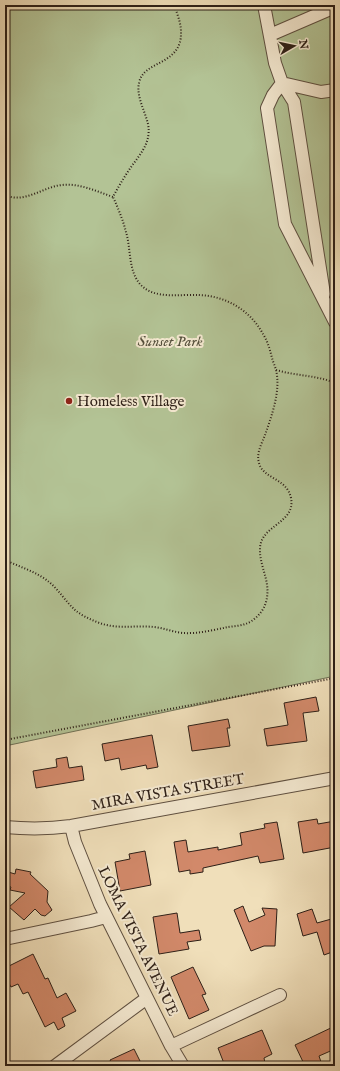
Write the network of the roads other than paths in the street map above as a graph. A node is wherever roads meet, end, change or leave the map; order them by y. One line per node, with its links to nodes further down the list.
1 (264, 5): 3 (street)
2 (335, 8): 3 (street)
3 (270, 35): 4 (street)
4 (282, 83): 5 (street); 6 (street); 6 (street)
5 (335, 90)
6 (330, 302): 7 (street)
7 (335, 322)
8 (335, 778): 9 (street, MIRA VISTA STREET)
9 (71, 826): 10 (street, MIRA VISTA STREET); 11 (street, LOMA VISTA AVENUE)
10 (5, 828)
11 (106, 917): 12 (street); 14 (street, LOMA VISTA AVENUE)
12 (5, 939)
13 (280, 995): 15 (street)
14 (147, 998): 15 (street, LOMA VISTA AVENUE); 16 (street)
15 (171, 1046): 17 (street, LOMA VISTA AVENUE)
16 (55, 1066)
17 (183, 1066)

